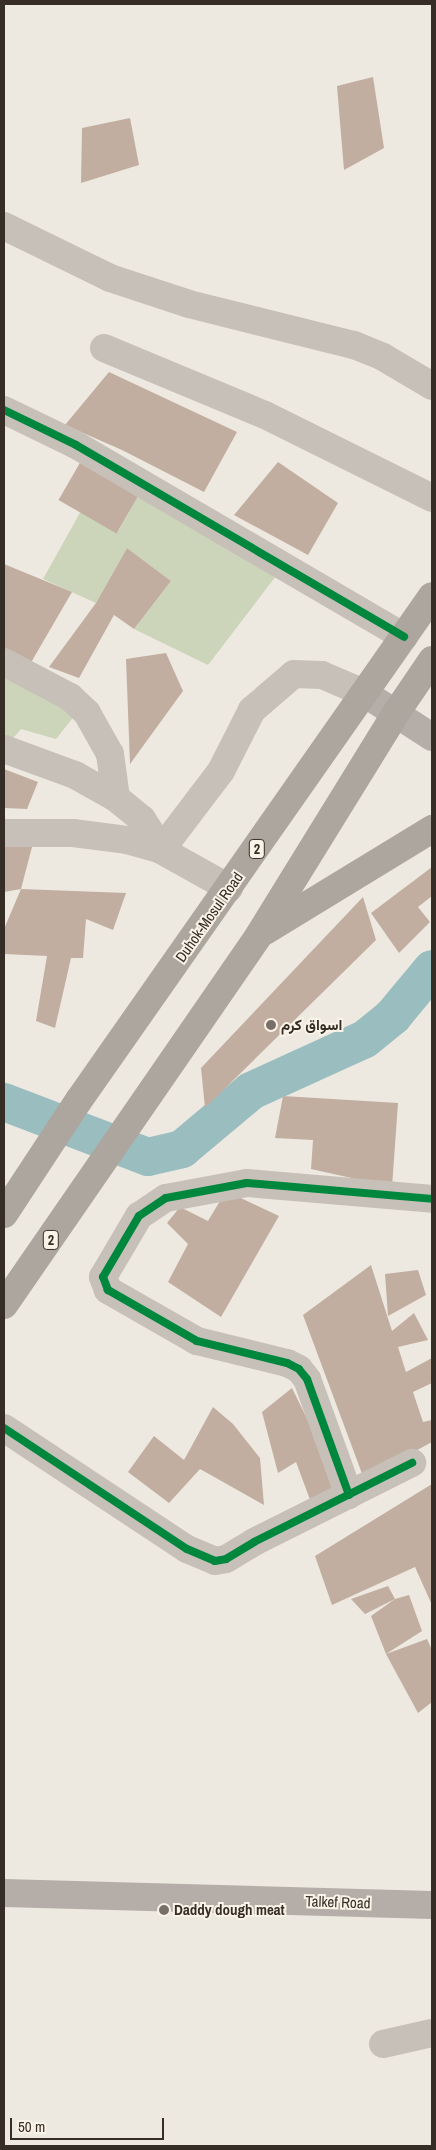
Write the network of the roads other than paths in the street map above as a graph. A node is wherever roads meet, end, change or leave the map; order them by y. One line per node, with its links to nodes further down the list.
1 (4, 226): 3 (street)
2 (104, 348): 5 (street)
3 (432, 386)
4 (4, 410): 7 (street)
5 (432, 498)
6 (432, 596): 7 (highway, Duhok-Mosul Road / 2)
7 (404, 637): 10 (highway, Duhok-Mosul Road / 2)
8 (432, 660): 11 (highway, 2)
9 (4, 662): 14 (street)
10 (364, 693): 11 (main road); 17 (street); 18 (highway, Duhok-Mosul Road / 2)
11 (396, 712): 12 (main road); 19 (highway, 2)
12 (432, 737)
13 (4, 749): 14 (street)
14 (116, 798): 17 (street)
15 (432, 829): 19 (highway)
16 (4, 833): 17 (street)
17 (161, 850): 18 (street)
18 (229, 888): 21 (highway, Duhok-Mosul Road / 2)
19 (259, 935): 22 (highway, 2)
20 (432, 1199): 25 (street)
21 (4, 1214)
22 (4, 1305)
23 (4, 1428): 25 (street)
24 (412, 1463): 25 (street)
25 (349, 1495)
26 (4, 1894): 27 (main road, Talkef Road)
27 (432, 1905)
28 (432, 2034): 29 (street)
29 (383, 2044)

